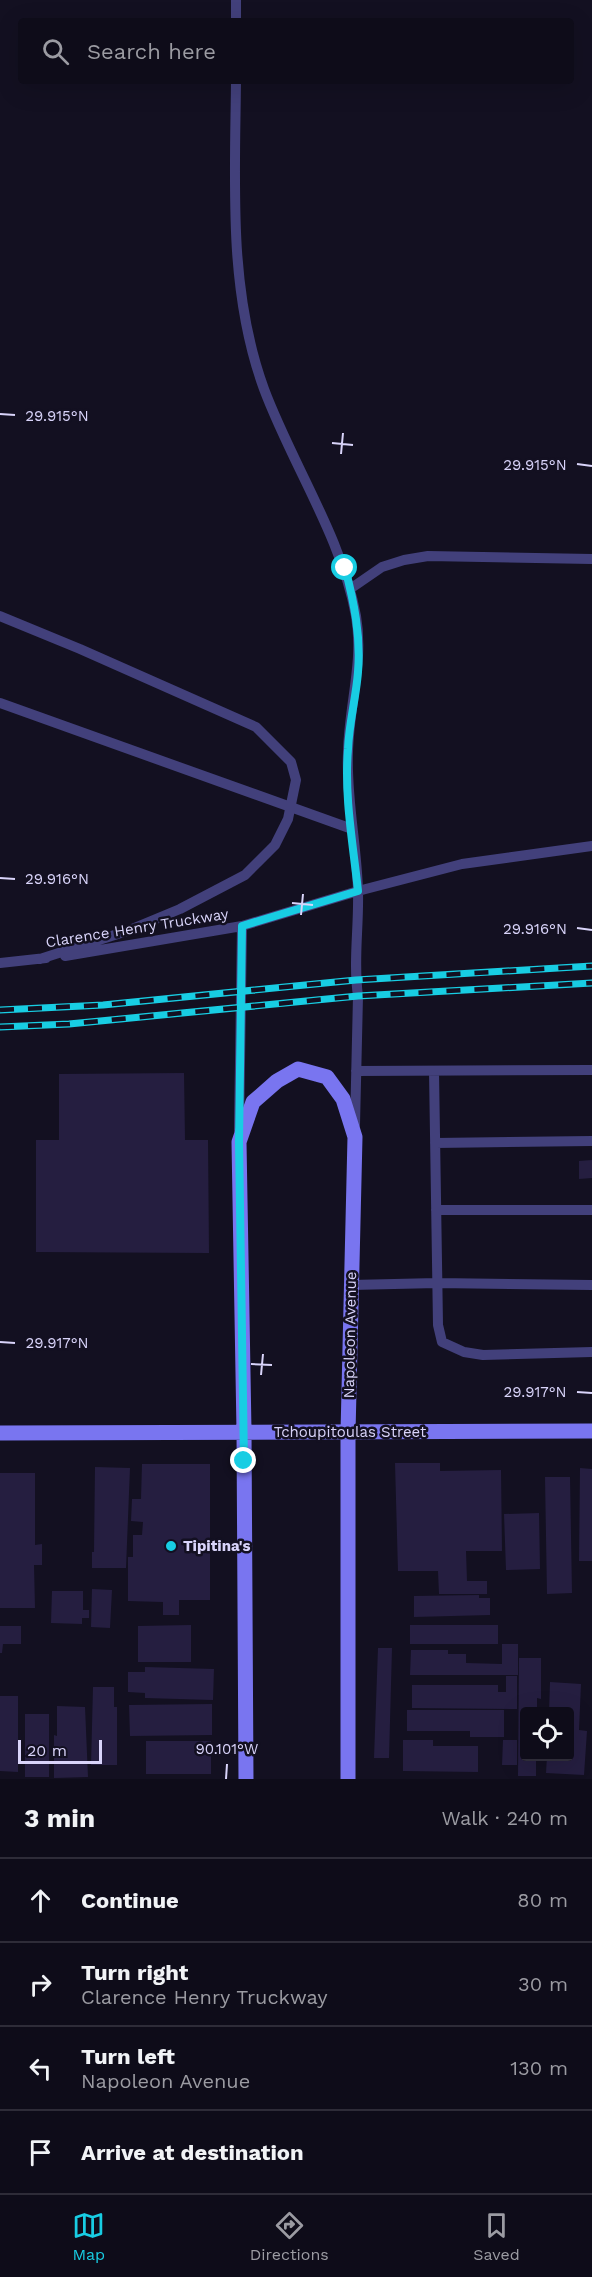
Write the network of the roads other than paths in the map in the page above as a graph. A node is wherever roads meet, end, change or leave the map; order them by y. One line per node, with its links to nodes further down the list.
1 (236, 0): 2 (lane)
2 (236, 18)
3 (236, 84): 5 (lane, Napoleon Avenue)
4 (592, 559): 5 (lane)
5 (350, 589): 9 (lane, Napoleon Avenue)
6 (0, 616): 8 (lane)
7 (0, 703): 8 (lane)
8 (291, 808): 9 (lane); 13 (lane)
9 (352, 829): 11 (lane, Napoleon Avenue)
10 (592, 846): 11 (lane, Clarence Henry Truckway)
11 (358, 891): 12 (lane, Clarence Henry Truckway); 16 (lane, Napoleon Avenue)
12 (242, 926): 13 (lane, Clarence Henry Truckway); 20 (lane)
13 (40, 959): 14 (lane, Clarence Henry Truckway)
14 (0, 963)
15 (592, 1070): 17 (lane)
16 (356, 1071): 17 (lane); 18 (lane, Napoleon Avenue)
17 (434, 1071): 21 (lane)
18 (355, 1137): 20 (street); 25 (street, Napoleon Avenue)
19 (592, 1141): 21 (lane)
20 (239, 1142): 28 (street)
21 (435, 1143): 22 (lane)
22 (436, 1210): 23 (lane); 24 (lane)
23 (592, 1210)
24 (437, 1283): 25 (lane); 26 (lane); 27 (lane)
25 (351, 1285): 31 (street, Napoleon Avenue)
26 (592, 1285)
27 (592, 1352)
28 (244, 1431): 30 (street, Tchoupitoulas Street); 31 (street, Tchoupitoulas Street); 32 (street)
29 (592, 1431): 31 (street, Tchoupitoulas Street)
30 (0, 1433)
31 (348, 1433): 33 (street, Napoleon Avenue)
32 (246, 1779)
33 (348, 1779)

